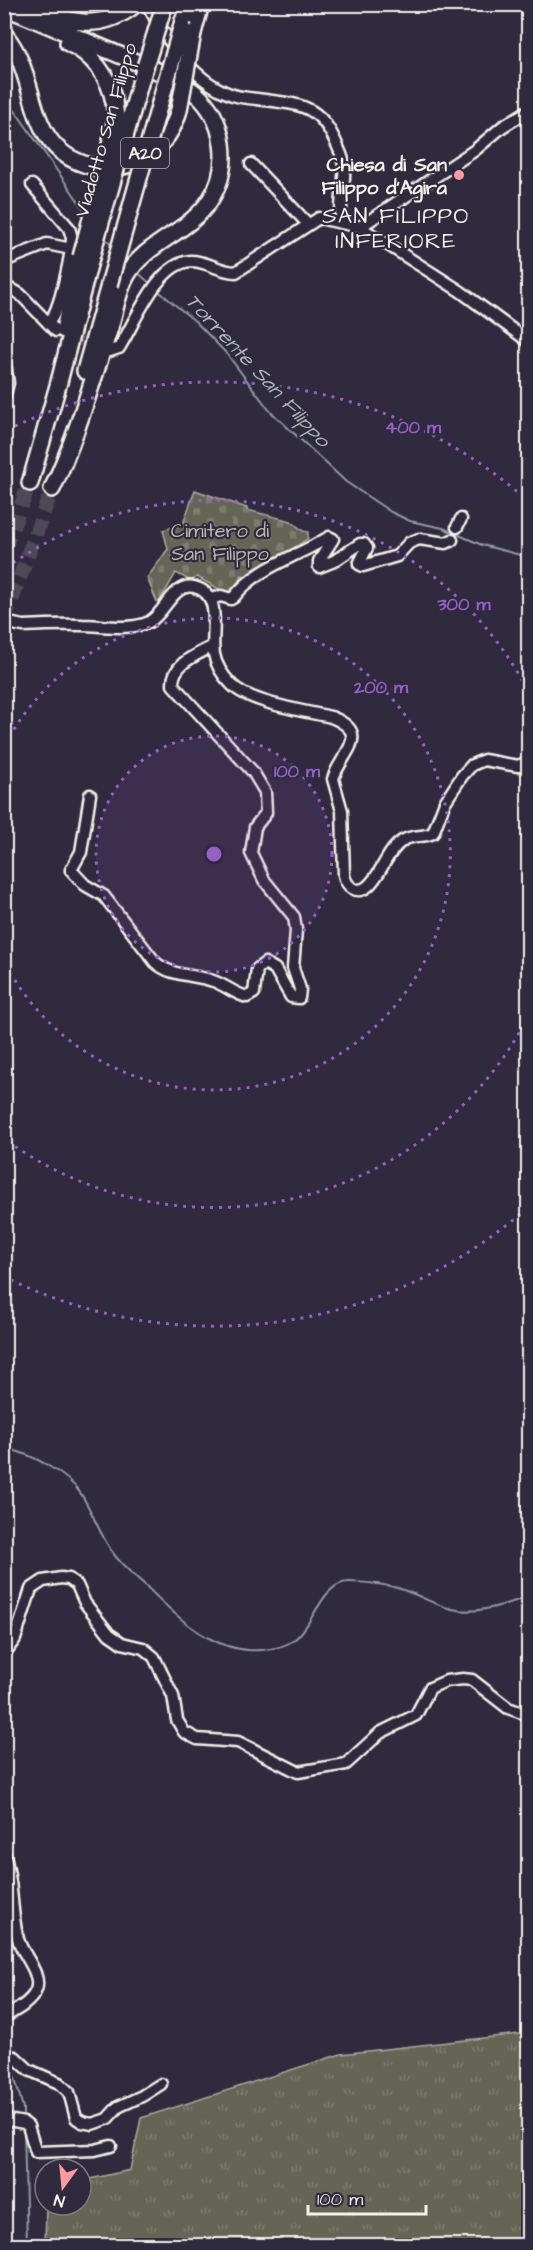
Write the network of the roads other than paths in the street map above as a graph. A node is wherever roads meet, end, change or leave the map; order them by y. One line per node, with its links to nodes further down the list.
1 (28, 4): 2 (highway)
2 (136, 4)
3 (147, 4): 13 (street)
4 (189, 4): 18 (highway, A20, bridge)
5 (201, 4): 9 (highway, bridge)
6 (164, 5): 16 (highway, Viadotto San Filippo / A20, bridge)
7 (4, 7): 18 (highway)
8 (4, 16): 16 (highway, bridge)
9 (4, 34)
10 (528, 111): 15 (street)
11 (251, 164): 14 (street)
12 (32, 185): 16 (street)
13 (342, 222): 14 (street); 15 (street)
14 (308, 224): 21 (street)
15 (360, 227): 20 (street)
16 (80, 257): 17 (street); 19 (street); 24 (highway)
17 (4, 261)
18 (116, 285): 25 (highway, A20)
19 (4, 291)
20 (528, 341)
21 (110, 351)
22 (4, 357): 23 (street)
23 (4, 398)
24 (30, 483)
25 (52, 489)
26 (452, 540): 27 (street)
27 (211, 599): 28 (street); 29 (street)
28 (4, 622)
29 (213, 646): 30 (street); 31 (street)
30 (528, 762)
31 (90, 795)
32 (4, 1654): 33 (street)
33 (528, 1715)
34 (4, 1854): 35 (street)
35 (5, 2017)
36 (4, 2056): 37 (street)
37 (160, 2084)
38 (8, 2120): 39 (street)
39 (111, 2146)

